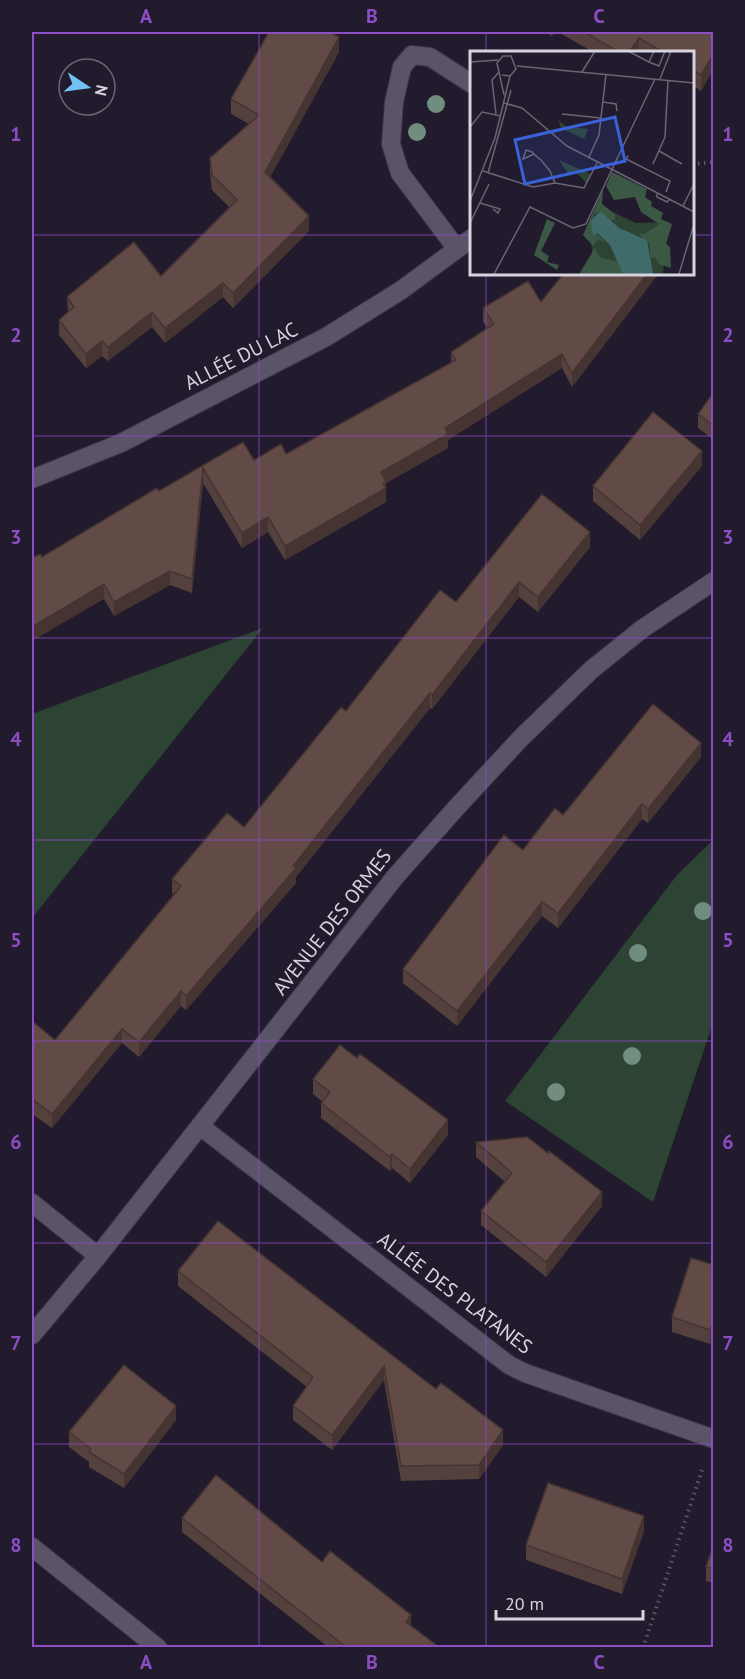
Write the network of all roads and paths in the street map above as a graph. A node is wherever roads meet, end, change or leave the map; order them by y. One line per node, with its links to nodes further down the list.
1 (470, 83): 4 (street, ALLÉE DU LAC)
2 (714, 162): 3 (path)
3 (694, 164)
4 (465, 244): 5 (street, ALLÉE DU LAC)
5 (32, 479)
6 (714, 581): 7 (street, AVENUE DES ORMES)
7 (201, 1126): 9 (street, AVENUE DES ORMES); 11 (street, ALLÉE DES PLATANES)
8 (32, 1203): 9 (street)
9 (98, 1256): 10 (street, AVENUE DES ORMES)
10 (32, 1335)
11 (713, 1438): 14 (path)
12 (32, 1547): 13 (street)
13 (158, 1647)
14 (643, 1647)

